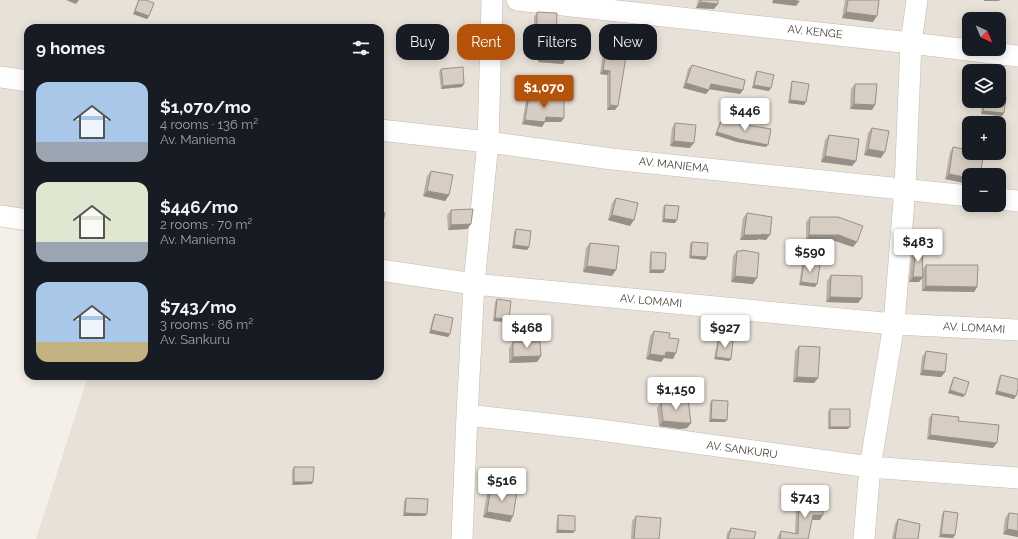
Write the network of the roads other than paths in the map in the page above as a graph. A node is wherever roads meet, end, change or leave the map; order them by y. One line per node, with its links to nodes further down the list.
1 (492, 0): 9 (street)
2 (517, 0): 4 (street, AV. KENGE)
3 (917, 0): 4 (street)
4 (911, 43): 5 (street, AV. KENGE); 10 (street)
5 (1018, 56)
6 (0, 77): 7 (street)
7 (24, 81)
8 (384, 130): 9 (street, AV. MANIEMA)
9 (488, 142): 10 (street, AV. MANIEMA); 17 (street)
10 (905, 188): 11 (street, AV. MANIEMA); 18 (street)
11 (962, 195)
12 (1006, 200): 13 (street)
13 (1018, 201)
14 (0, 216): 15 (street)
15 (24, 219)
16 (384, 271): 17 (street, AV. LOMAMI)
17 (474, 284): 18 (street, AV. LOMAMI); 20 (street)
18 (894, 324): 19 (street, AV. LOMAMI); 21 (street)
19 (1018, 330)
20 (467, 415): 21 (street, AV. SANKURU); 23 (street)
21 (870, 467): 22 (street, AV. SANKURU); 24 (street)
22 (1018, 478)
23 (462, 539)
24 (864, 539)

